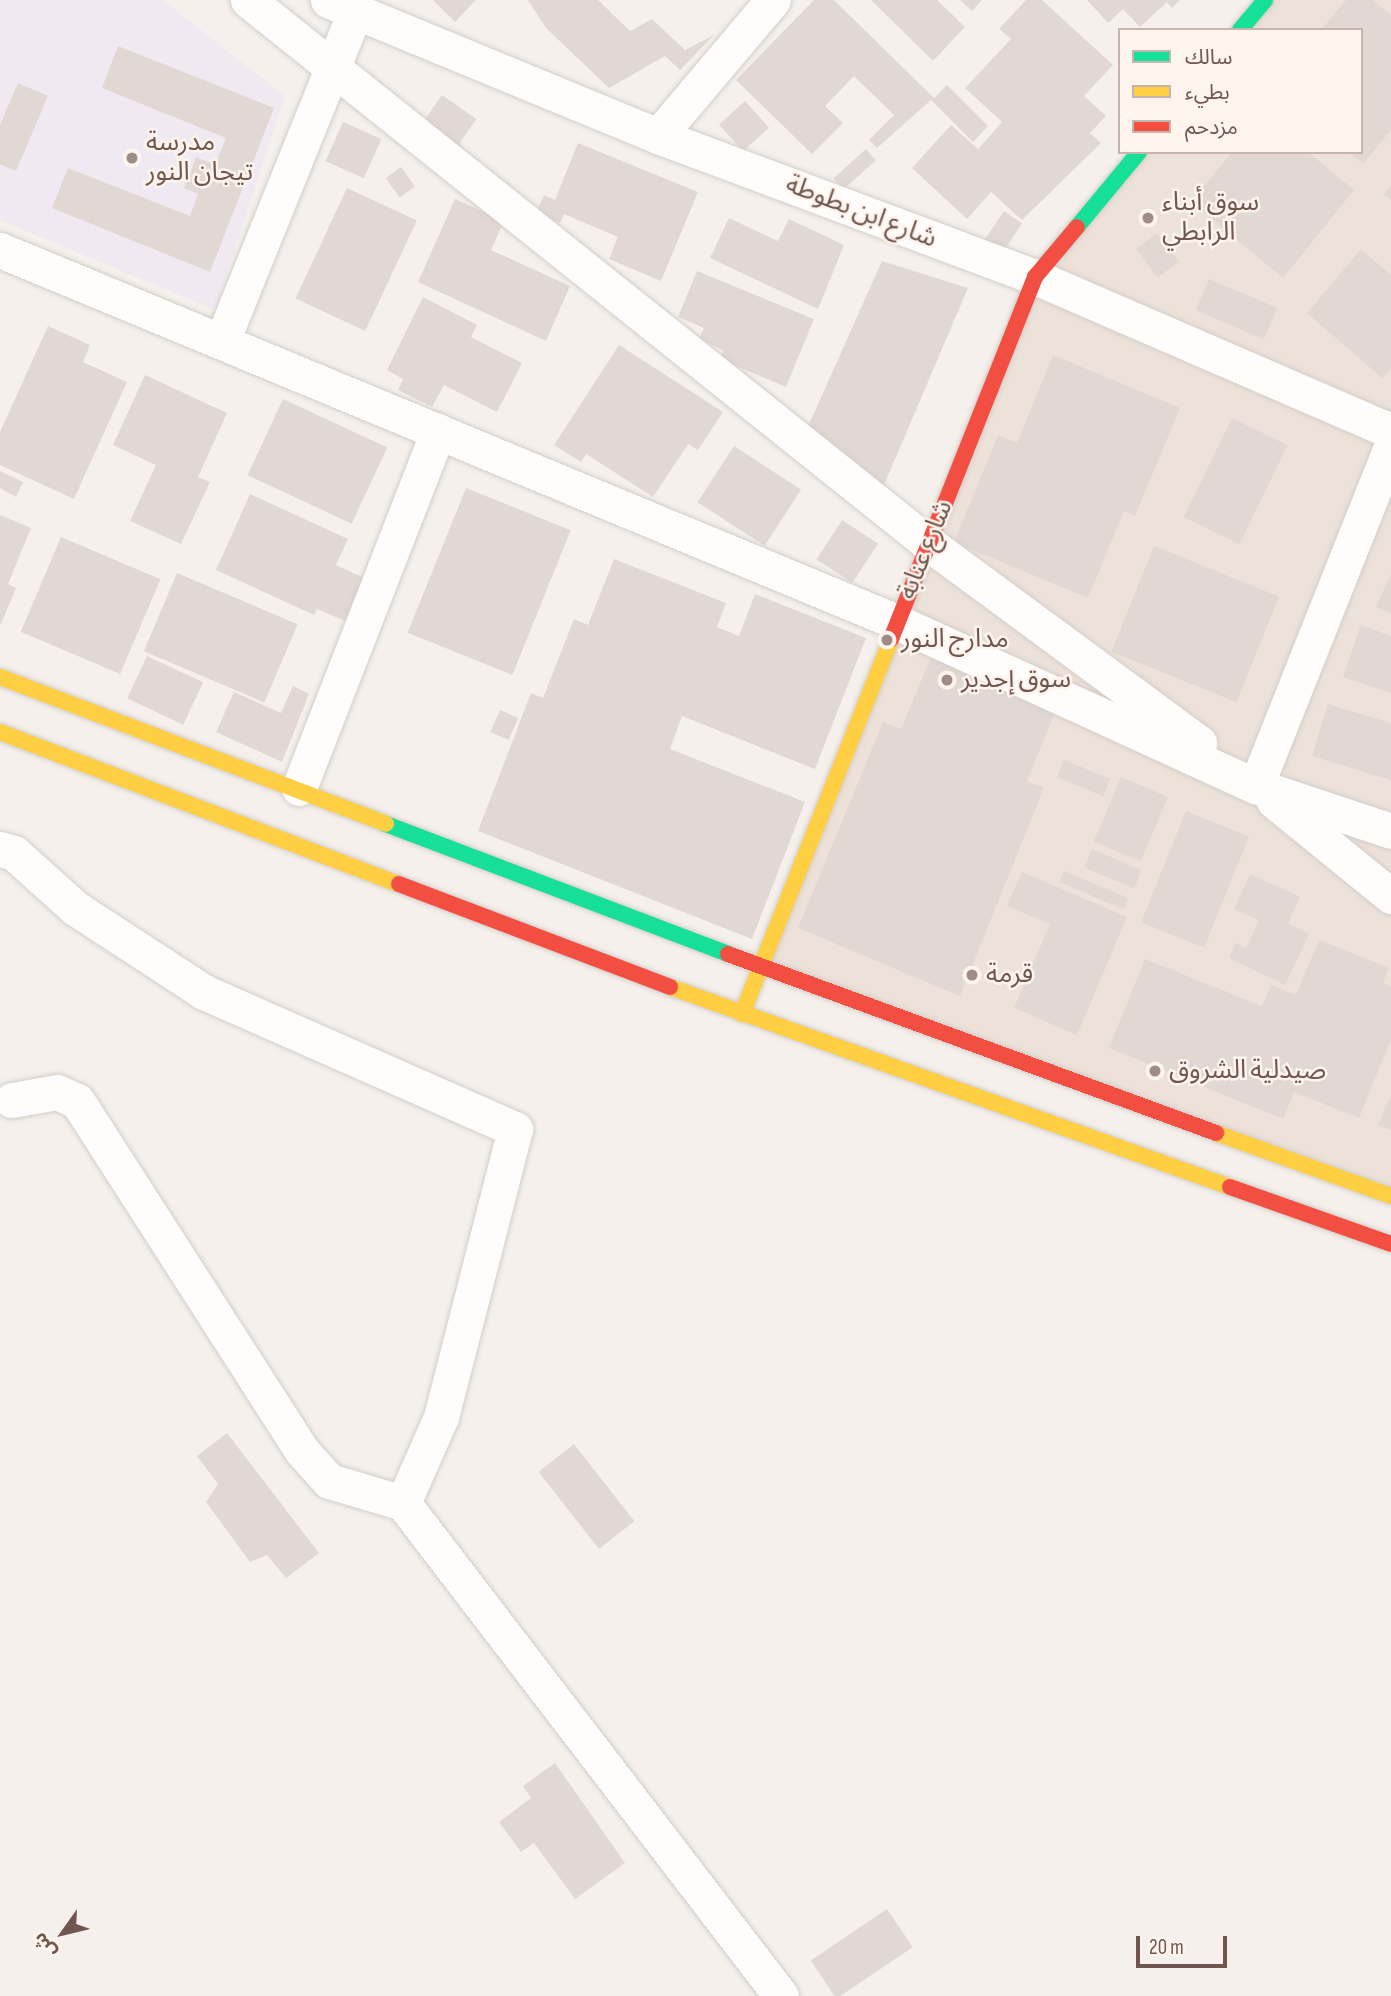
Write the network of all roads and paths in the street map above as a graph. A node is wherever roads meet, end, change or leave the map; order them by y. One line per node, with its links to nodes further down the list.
1 (248, 0): 7 (street)
2 (307, 0): 7 (street)
3 (773, 0): 9 (street)
4 (1265, 0): 6 (main road)
5 (342, 6): 8 (street); 9 (street, شارع ابن بطوطة)
6 (1242, 28)
7 (287, 33): 8 (street)
8 (330, 68): 13 (street); 17 (street)
9 (657, 136): 12 (street, شارع ابن بطوطة)
10 (1137, 154): 12 (main road, شارع عنابة)
11 (0, 250): 13 (street)
12 (1035, 277): 14 (street, شارع ابن بطوطة); 17 (main road, شارع عنابة)
13 (222, 341): 15 (street)
14 (1391, 430)
15 (438, 431): 18 (street); 22 (street)
16 (1391, 447): 21 (street)
17 (928, 543): 18 (main road, شارع عنابة); 21 (street)
18 (897, 622): 21 (street); 26 (main road, شارع عنابة)
19 (0, 677): 22 (main road)
20 (0, 732): 27 (main road)
21 (1256, 786): 23 (street); 25 (street)
22 (299, 788): 26 (main road)
23 (1391, 831)
24 (0, 849): 31 (street)
25 (1391, 896)
26 (761, 967): 27 (main road, شارع عنابة); 29 (main road)
27 (742, 1014): 30 (main road)
28 (12, 1100): 31 (street)
29 (1391, 1196)
30 (1391, 1244)
31 (403, 1503): 32 (street)
32 (781, 1996)

